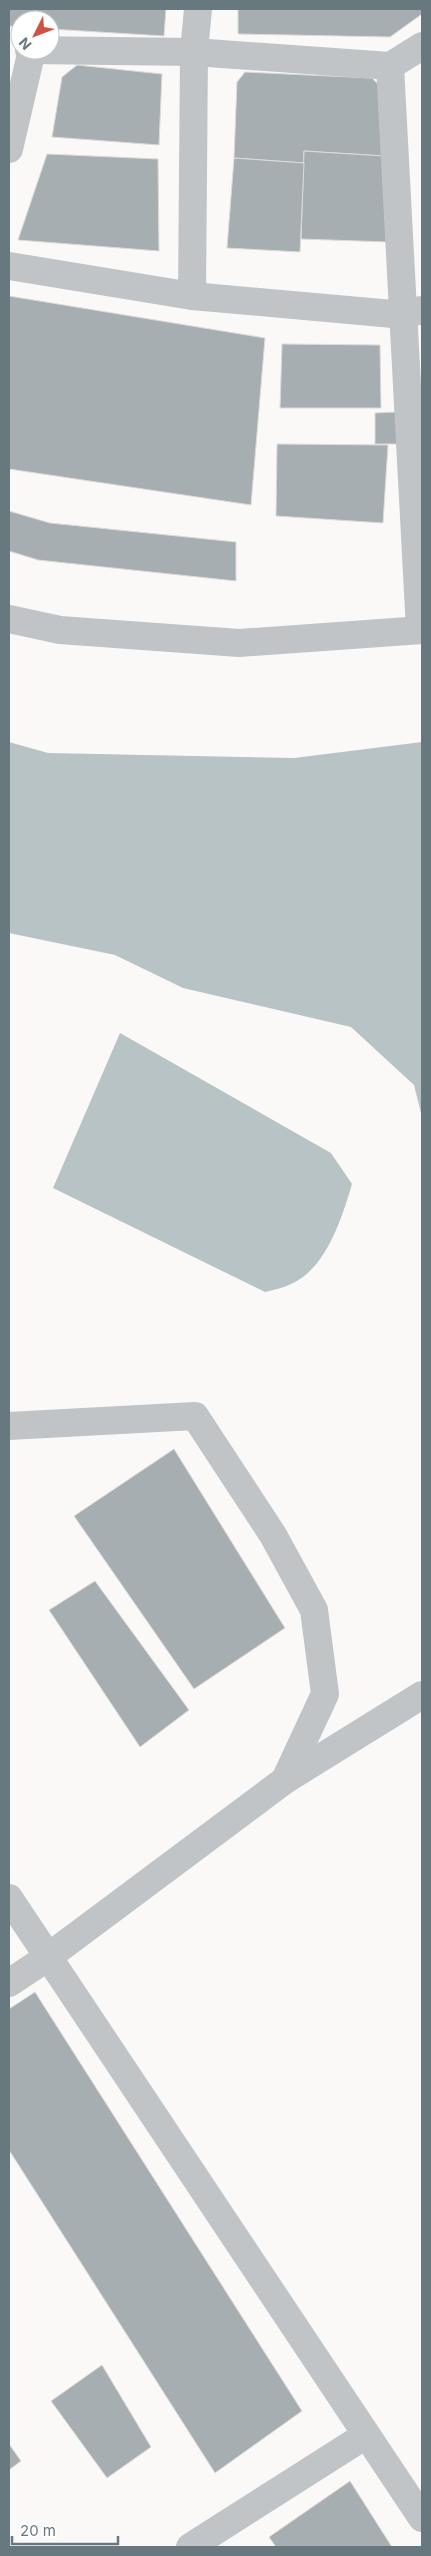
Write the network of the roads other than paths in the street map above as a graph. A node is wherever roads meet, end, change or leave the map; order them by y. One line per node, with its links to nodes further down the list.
1 (198, 9): 4 (street)
2 (422, 46): 6 (street)
3 (60, 50): 4 (street)
4 (194, 52): 6 (street); 9 (street)
5 (28, 60): 7 (street)
6 (390, 66): 10 (street)
7 (9, 149)
8 (9, 266): 9 (street)
9 (192, 296): 10 (street)
10 (413, 312): 12 (street)
11 (9, 619): 12 (street)
12 (421, 630)
13 (9, 1426): 15 (street)
14 (422, 1695): 15 (street)
15 (284, 1780): 17 (street)
16 (9, 1898): 17 (street)
17 (48, 1957): 18 (street); 19 (street)
18 (9, 1983)
19 (366, 2435): 20 (street); 21 (street)
20 (422, 2518)
21 (190, 2547)

